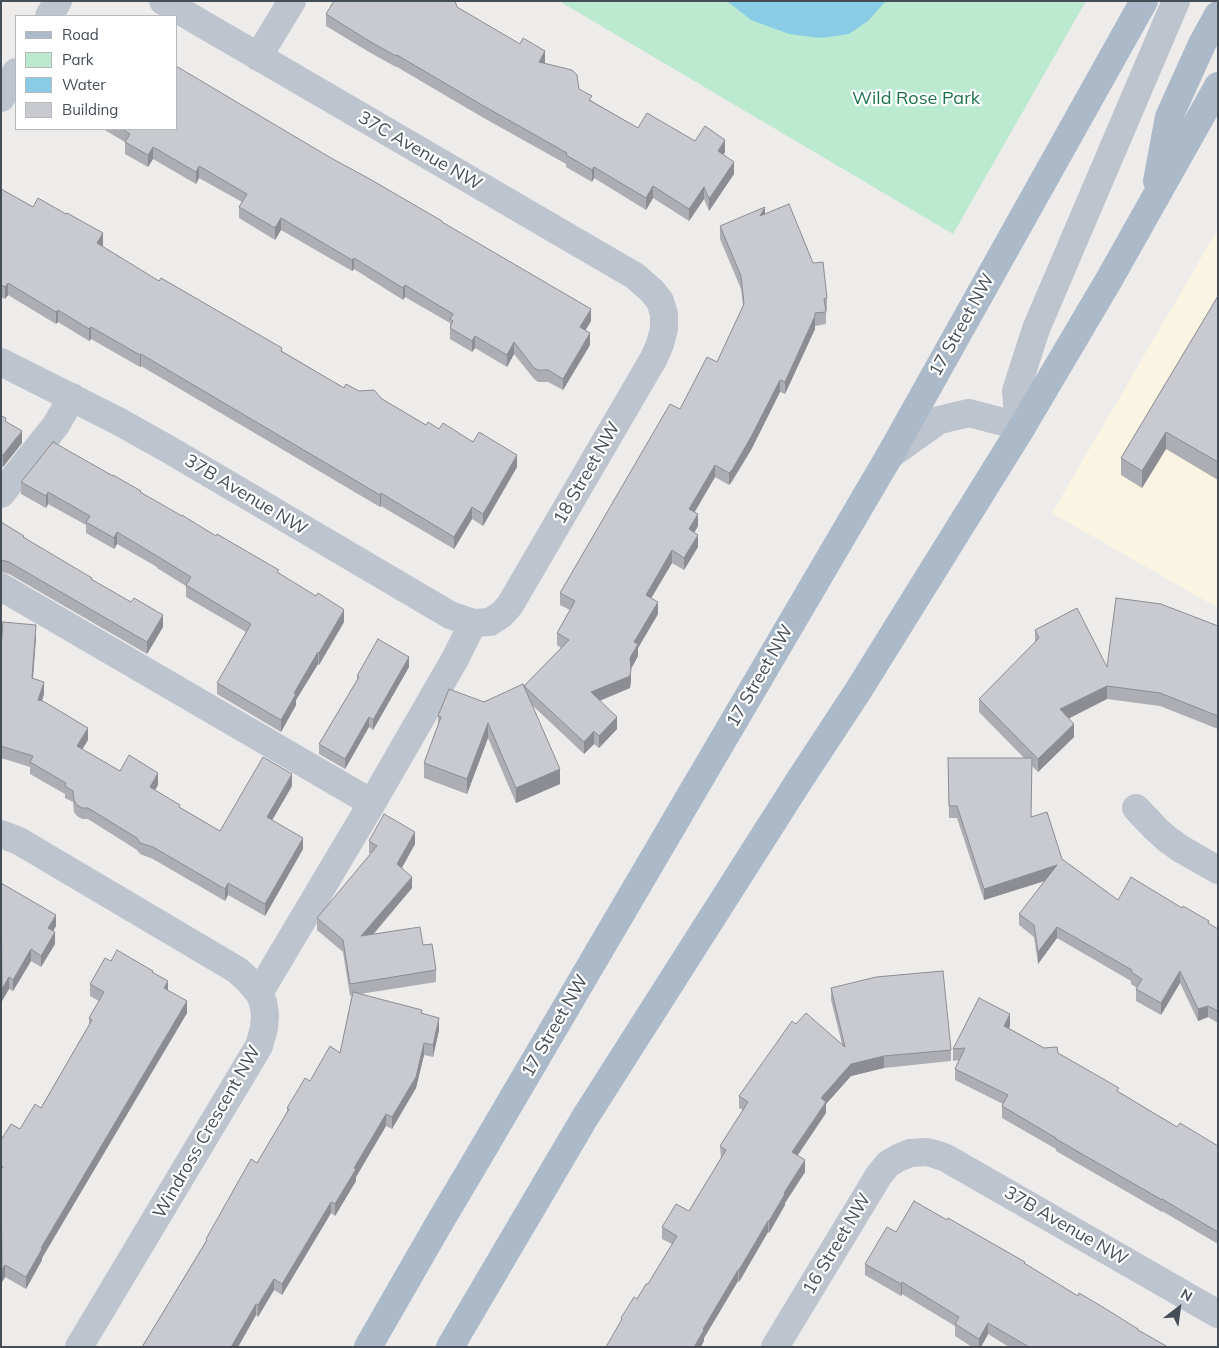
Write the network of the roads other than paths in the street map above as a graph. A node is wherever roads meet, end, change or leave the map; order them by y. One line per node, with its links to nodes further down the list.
1 (58, 1): 6 (street)
2 (163, 1): 8 (street, 37C Avenue NW)
3 (292, 1): 8 (street)
4 (1144, 1): 17 (main road, 17 Street NW)
5 (1176, 1): 16 (street)
6 (50, 15)
7 (1218, 15): 12 (main road)
8 (258, 57): 13 (street, 37C Avenue NW)
9 (15, 74): 11 (street)
10 (1218, 86): 12 (main road)
11 (1, 98)
12 (1152, 204): 16 (main road)
13 (664, 314): 20 (street, 18 Street NW)
14 (1, 362): 15 (street, 37B Avenue NW)
15 (72, 397): 18 (street); 20 (street, 37B Avenue NW)
16 (1022, 427): 17 (street); 30 (main road)
17 (890, 455): 29 (main road, 17 Street NW)
18 (1, 494)
19 (1, 587): 21 (street)
20 (482, 623): 21 (street)
21 (372, 803): 25 (street)
22 (1136, 808): 24 (street)
23 (1, 834): 25 (street, Windross Crescent NW)
24 (1218, 870)
25 (259, 993): 28 (street, Windross Crescent NW)
26 (910, 1153): 27 (street, 37B Avenue NW); 31 (street, 16 Street NW)
27 (1218, 1314)
28 (79, 1347)
29 (368, 1347)
30 (450, 1347)
31 (775, 1347)

